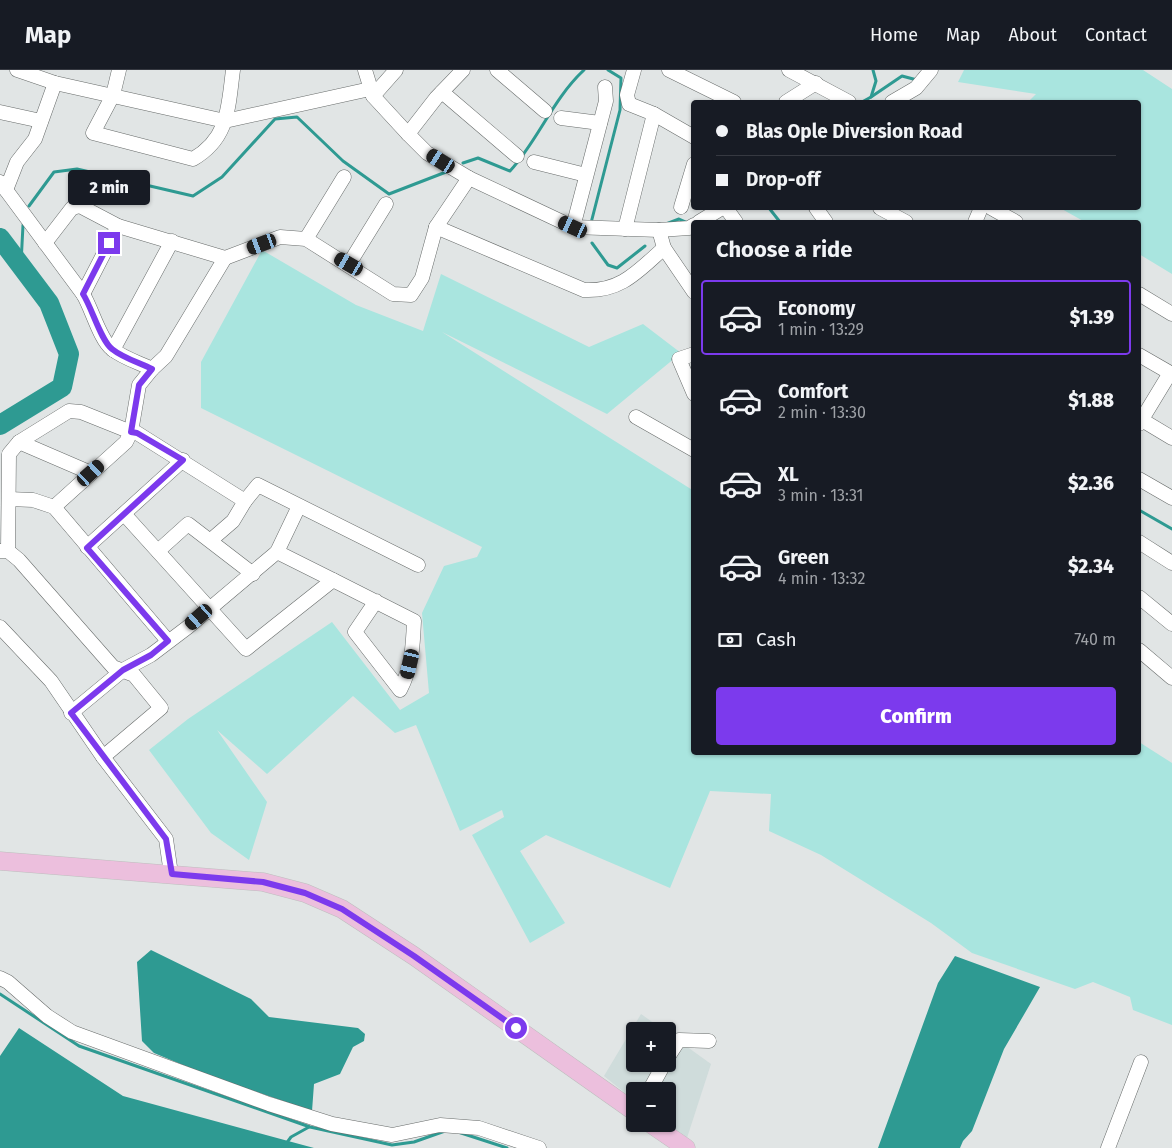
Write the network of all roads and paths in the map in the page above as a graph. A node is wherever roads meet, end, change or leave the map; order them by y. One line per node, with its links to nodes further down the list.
1 (16, 70): 12 (street)
2 (119, 70): 17 (street)
3 (233, 70): 26 (street)
4 (365, 70): 15 (street)
5 (396, 70): 15 (street)
6 (463, 70): 16 (street)
7 (497, 70): 22 (street)
8 (634, 70): 24 (street)
9 (669, 70): 18 (street)
10 (789, 70): 13 (street)
11 (931, 70): 21 (street)
12 (55, 83): 17 (street); 27 (street)
13 (816, 83): 19 (street); 20 (street)
14 (605, 87): 28 (street)
15 (372, 92): 26 (street); 29 (street)
16 (442, 92): 29 (street); 31 (street)
17 (113, 95): 26 (street); 26 (street)
18 (730, 100)
19 (789, 100)
20 (846, 100)
21 (895, 100)
22 (545, 111)
23 (0, 112): 27 (street)
24 (654, 114): 30 (street); 52 (street)
25 (561, 118): 28 (street)
26 (225, 121)
27 (41, 122): 37 (street)
28 (600, 122): 34 (street)
29 (408, 134): 36 (street)
30 (691, 135)
31 (517, 156)
32 (534, 162): 34 (street)
33 (691, 174): 39 (street)
34 (586, 175): 50 (street)
35 (344, 177): 54 (street)
36 (468, 178): 49 (street); 50 (street)
37 (3, 186): 56 (street)
38 (386, 204): 59 (street)
39 (681, 207)
40 (720, 210): 44 (street)
41 (726, 210): 45 (street)
42 (884, 210): 46 (street)
43 (995, 210): 47 (street)
44 (702, 220)
45 (734, 220)
46 (902, 220)
47 (1012, 220)
48 (118, 226): 55 (street); 56 (street); 61 (street)
49 (436, 227): 57 (street); 59 (street)
50 (573, 227): 52 (street)
51 (691, 227): 53 (street)
52 (625, 229): 53 (street)
53 (659, 230): 57 (street)
54 (306, 239): 58 (street); 59 (street)
55 (172, 241): 58 (street); 64 (street)
56 (45, 243): 61 (street)
57 (664, 248): 60 (street)
58 (225, 258): 67 (street)
59 (349, 264)
60 (691, 288)
61 (83, 294): 64 (street)
62 (1141, 296): 63 (street)
63 (1172, 314)
64 (112, 350): 67 (street)
65 (691, 355): 69 (street)
66 (1141, 356): 68 (street)
67 (152, 369): 73 (street)
68 (1171, 374): 71 (street)
69 (691, 387)
70 (636, 417): 76 (street)
71 (1141, 420)
72 (1141, 422): 74 (street)
73 (131, 432): 75 (street); 77 (street); 78 (street)
74 (1172, 438)
75 (18, 442): 78 (street); 81 (street)
76 (691, 448)
77 (183, 460): 82 (street); 85 (street)
78 (91, 473): 84 (street)
79 (1141, 480): 80 (street)
80 (1172, 498)
81 (9, 499): 84 (street); 89 (street)
82 (245, 501): 83 (street); 86 (street)
83 (299, 506): 91 (street); 93 (street)
84 (54, 507): 88 (street)
85 (125, 514): 88 (street); 90 (street)
86 (211, 540): 90 (street); 94 (street)
87 (1141, 543): 92 (street)
88 (87, 548): 102 (street)
89 (4, 551): 105 (street)
90 (158, 551): 98 (street)
91 (277, 552): 94 (street); 95 (street)
92 (1172, 562)
93 (418, 565)
94 (253, 574): 98 (street)
95 (333, 580): 97 (street); 98 (street)
96 (1141, 599): 99 (street)
97 (376, 601): 97 (street)
98 (210, 608): 102 (street)
99 (1172, 624)
100 (0, 627): 101 (street)
101 (12, 641): 103 (street); 107 (street)
102 (168, 641): 105 (street)
103 (0, 648)
104 (1141, 652): 106 (street)
105 (123, 670): 107 (street); 108 (street)
106 (1172, 678)
107 (71, 713): 108 (street)
108 (103, 757): 110 (street)
109 (0, 861): 110 (main road)
110 (172, 874): 115 (main road)
111 (0, 978): 117 (street)
112 (709, 1041): 113 (street)
113 (676, 1045)
114 (1142, 1062): 119 (street)
115 (626, 1106)
116 (663, 1132): 118 (main road)
117 (539, 1148)
118 (686, 1148)
119 (1108, 1148)

